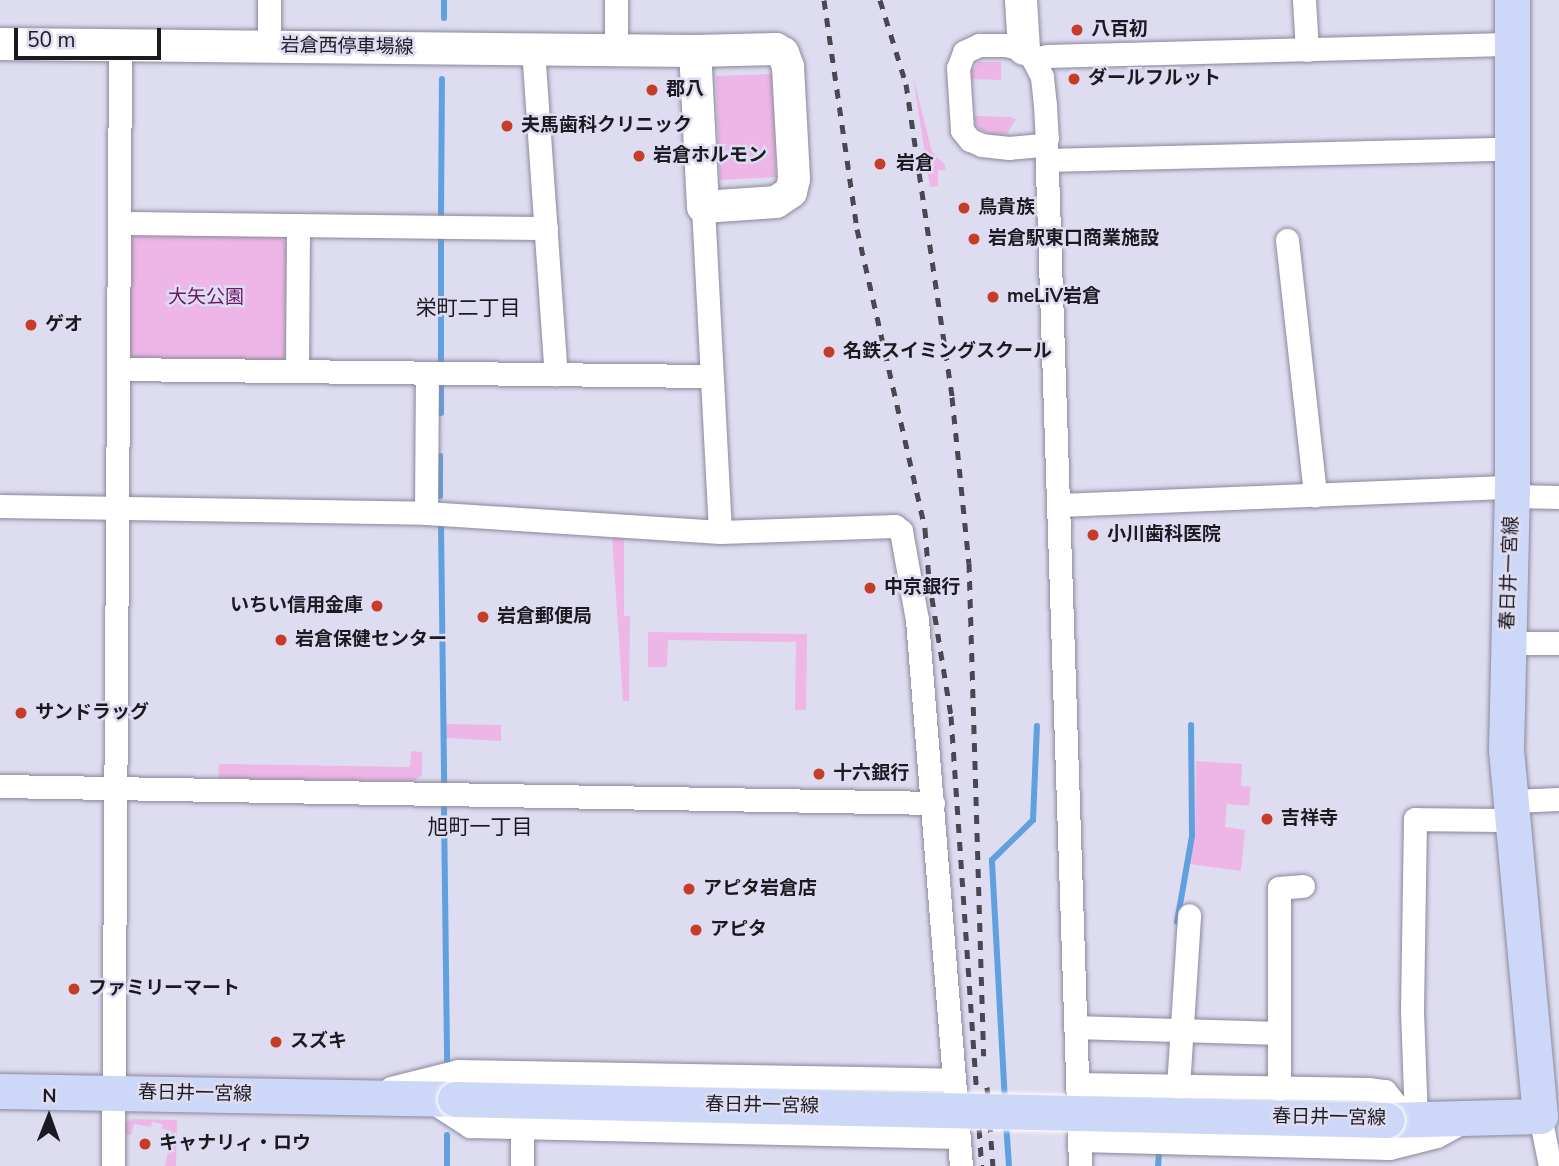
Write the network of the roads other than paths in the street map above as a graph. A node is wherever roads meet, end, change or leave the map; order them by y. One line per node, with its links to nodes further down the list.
1 (269, 0): 9 (street)
2 (616, 0): 12 (street)
3 (1021, 0): 14 (main road)
4 (1304, 0): 11 (street)
5 (1512, 0): 7 (main road, 春日井一宮線)
6 (0, 44): 8 (main road, 岩倉西停車場線)
7 (1514, 44): 11 (street); 15 (main road, 春日井一宮線)
8 (120, 45): 9 (main road, 岩倉西停車場線); 18 (street)
9 (269, 47): 10 (main road, 岩倉西停車場線)
10 (533, 49): 12 (main road, 岩倉西停車場線); 20 (street)
11 (1307, 50): 14 (street)
12 (616, 51): 13 (main road, 岩倉西停車場線)
13 (695, 51): 17 (main road); 17 (main road, 岩倉西停車場線)
14 (1029, 54): 16 (street); 16 (street)
15 (1512, 149): 16 (street); 27 (main road, 春日井一宮線)
16 (1046, 151): 30 (street)
17 (703, 207): 26 (street)
18 (119, 223): 19 (street); 22 (street)
19 (298, 225): 20 (street); 23 (street)
20 (545, 228): 25 (street)
21 (1287, 240): 28 (street)
22 (118, 369): 23 (street); 32 (street)
23 (297, 371): 24 (street)
24 (427, 373): 25 (street); 33 (street)
25 (556, 374): 26 (street)
26 (711, 376): 34 (street)
27 (1512, 492): 28 (street); 29 (street); 35 (main road, 春日井一宮線)
28 (1315, 495): 30 (street)
29 (1559, 497)
30 (1059, 505): 44 (street)
31 (0, 506): 32 (street)
32 (118, 508): 33 (street); 38 (street)
33 (426, 513): 34 (street)
34 (720, 532): 40 (street)
35 (1507, 643): 36 (street); 41 (main road, 春日井一宮線)
36 (1559, 643)
37 (0, 786): 38 (street)
38 (116, 789): 40 (street); 52 (street)
39 (1559, 799): 41 (street)
40 (933, 803): 47 (street)
41 (1513, 811): 55 (main road, 春日井一宮線); 57 (street)
42 (1303, 886): 46 (street)
43 (1189, 915): 45 (street)
44 (1076, 1027): 45 (street); 48 (street)
45 (1181, 1030): 46 (street); 49 (street)
46 (1279, 1033): 50 (street)
47 (954, 1080): 53 (street); 59 (street)
48 (1078, 1084): 49 (street); 60 (street)
49 (1178, 1087): 50 (street)
50 (1279, 1089): 57 (street)
51 (0, 1091): 52 (main road, 春日井一宮線)
52 (113, 1093): 53 (main road, 春日井一宮線); 62 (street)
53 (354, 1097): 54 (main road, 春日井一宮線)
54 (441, 1099): 57 (main road, 春日井一宮線, bridge); 58 (street)
55 (1549, 1116): 56 (main road, 春日井一宮線); 66 (street)
56 (1467, 1119): 57 (main road, 春日井一宮線); 61 (street)
57 (1404, 1120)
58 (522, 1128): 59 (street); 63 (street)
59 (959, 1137): 64 (street)
60 (1080, 1140): 61 (street); 65 (street)
61 (1319, 1156)
62 (113, 1166)
63 (523, 1166)
64 (961, 1166)
65 (1080, 1166)
66 (1550, 1166)

